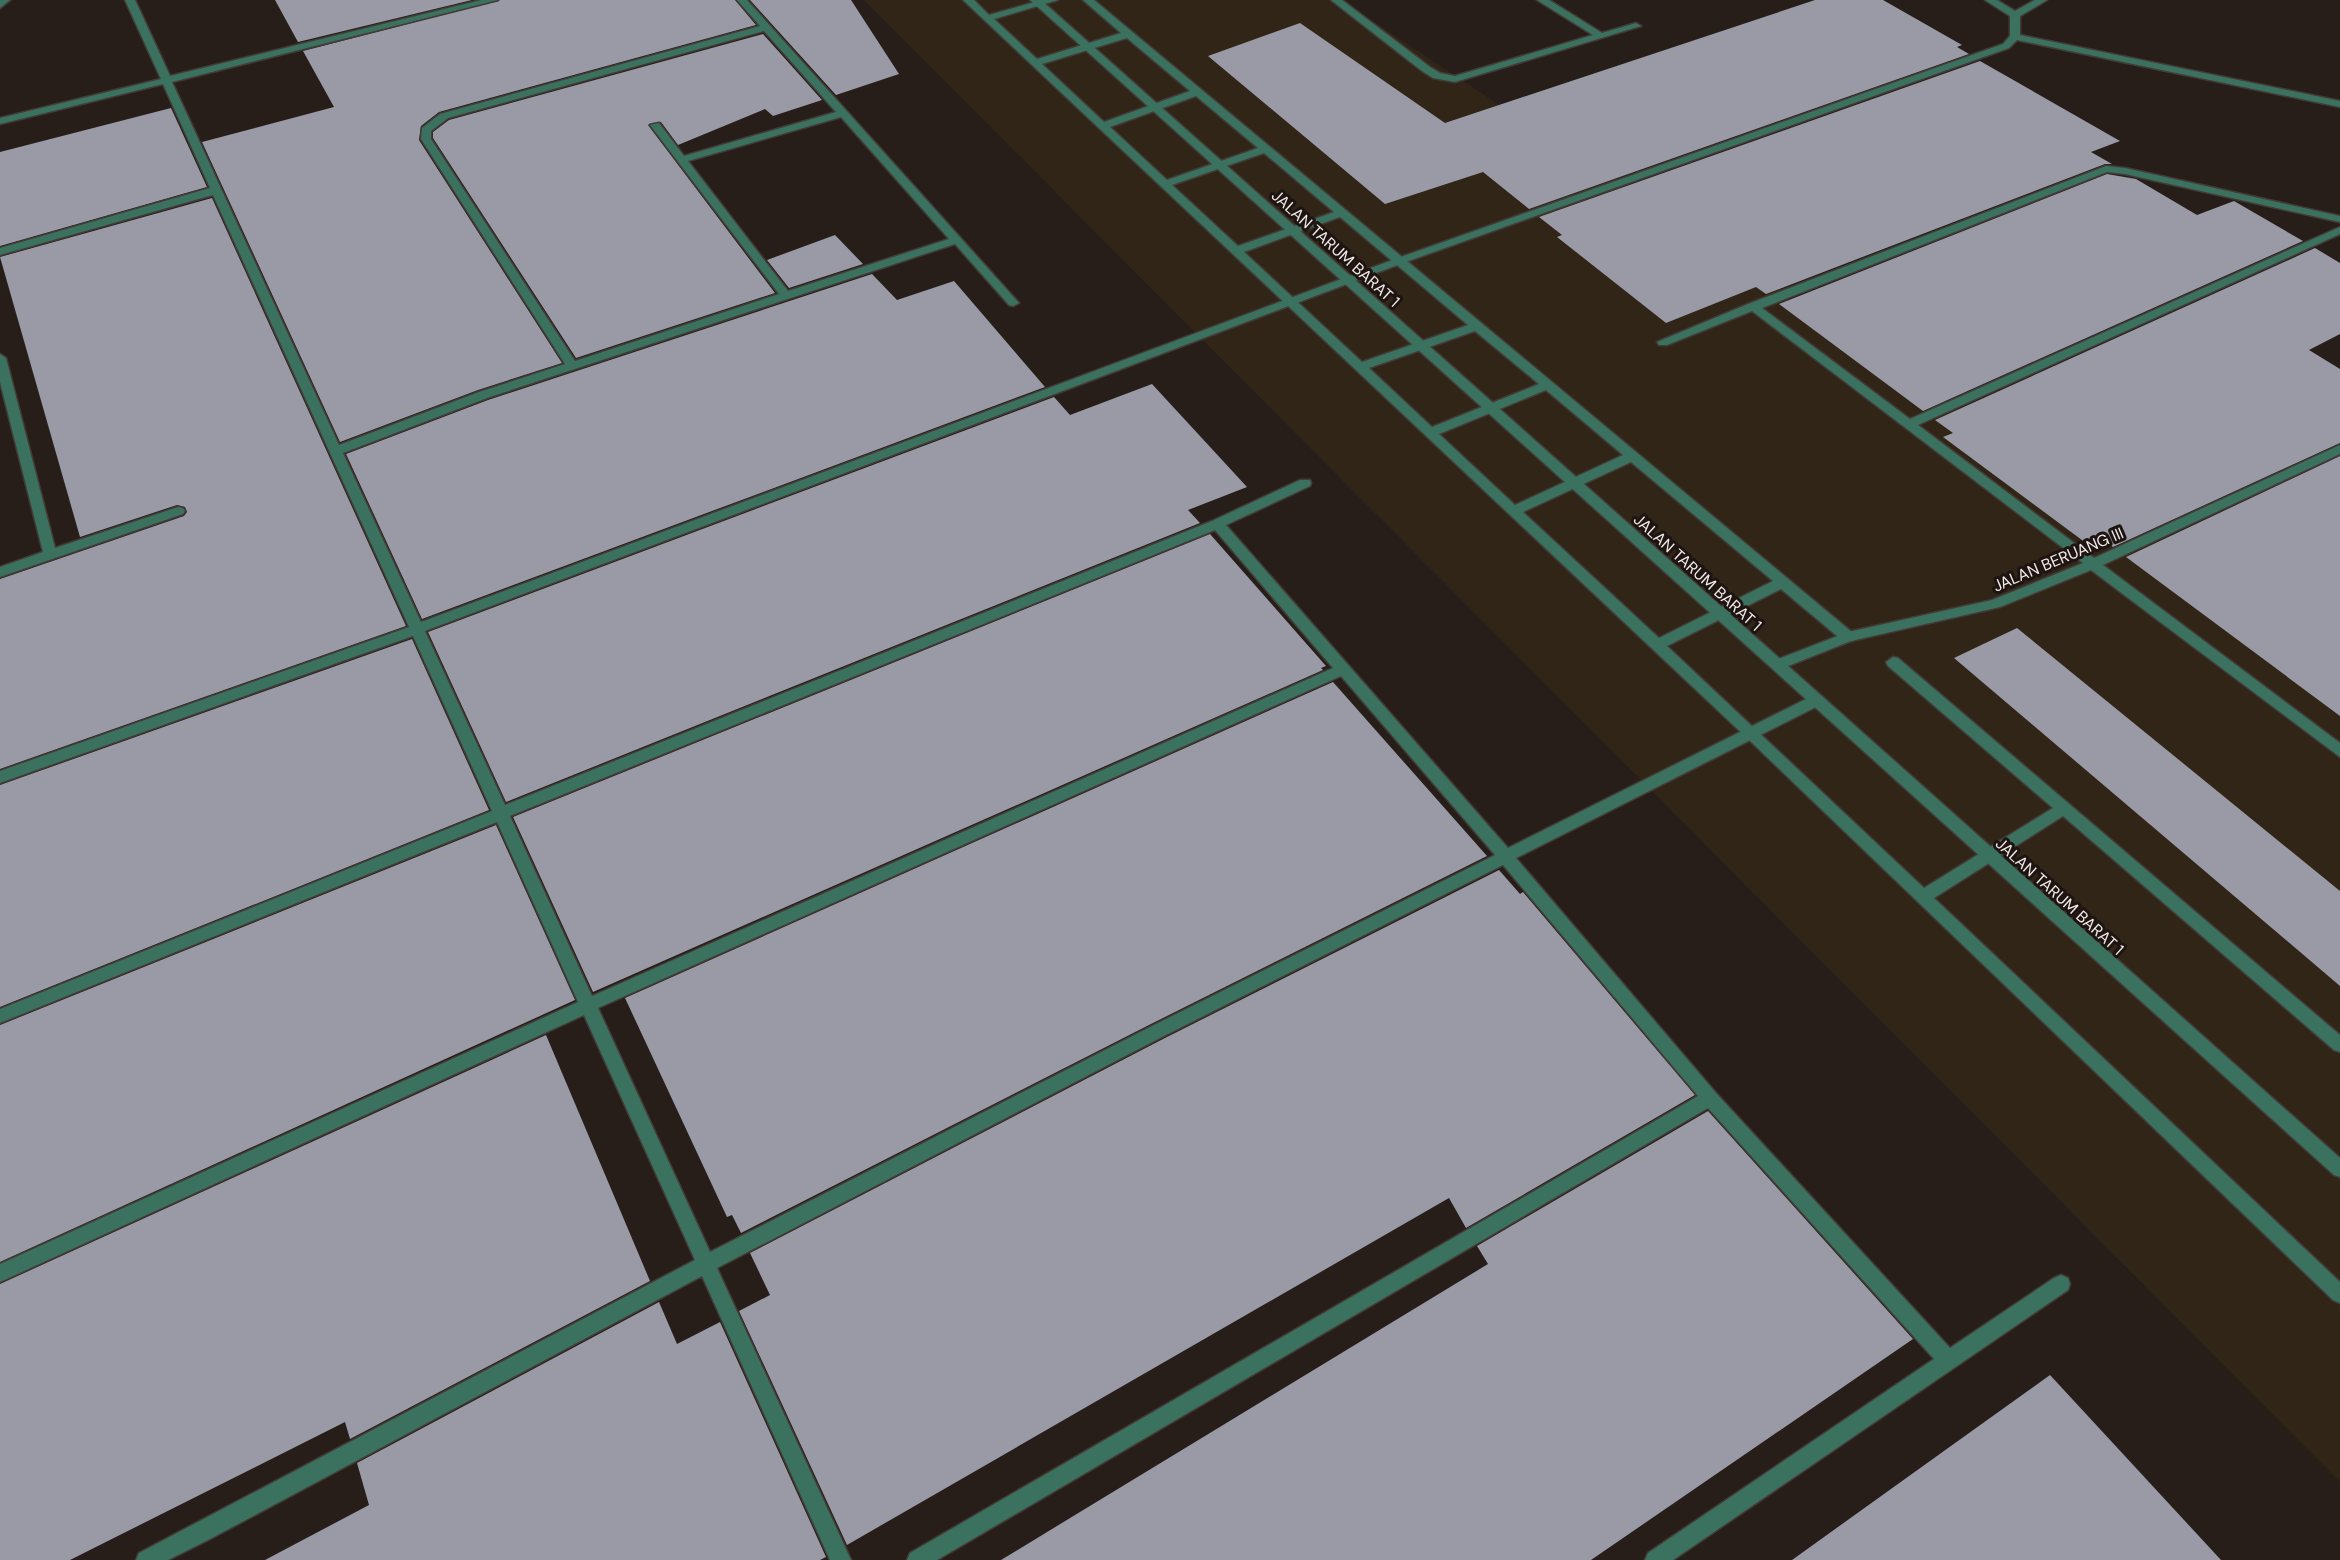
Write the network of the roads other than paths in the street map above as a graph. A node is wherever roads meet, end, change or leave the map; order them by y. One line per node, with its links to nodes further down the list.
1 (4, 0): 13 (street)
2 (130, 0): 23 (street)
3 (493, 0): 23 (street)
4 (742, 0): 17 (street)
5 (968, 0): 15 (street)
6 (1053, 0): 12 (street)
7 (1088, 0): 18 (street)
8 (1336, 0): 19 (street)
9 (1542, 0): 19 (street)
10 (1990, 0): 14 (street)
11 (2042, 0): 14 (street)
12 (1037, 2): 15 (street); 21 (street, JALAN TARUM BARAT 1)
13 (0, 5)
14 (2015, 15): 20 (street)
15 (988, 18): 22 (street)
16 (1636, 26): 19 (street)
17 (766, 27): 27 (street); 53 (street)
18 (1128, 34): 21 (street); 24 (street)
19 (1601, 36)
20 (2015, 37): 25 (street); 43 (street)
21 (1087, 47): 22 (street); 26 (street, JALAN TARUM BARAT 1)
22 (1035, 63): 30 (street)
23 (167, 80): 28 (street); 35 (street)
24 (1197, 92): 26 (street); 31 (street)
25 (2340, 104)
26 (1156, 108): 30 (street); 33 (street, JALAN TARUM BARAT 1)
27 (843, 113): 32 (street); 40 (street)
28 (0, 122)
29 (656, 125): 32 (street)
30 (1102, 126): 34 (street)
31 (1266, 149): 33 (street); 36 (street)
32 (682, 160): 45 (street)
33 (1219, 165): 34 (street); 39 (street, JALAN TARUM BARAT 1)
34 (1165, 184): 41 (street)
35 (217, 190): 42 (street); 60 (street)
36 (1342, 213): 39 (street); 43 (street)
37 (2340, 219): 48 (street)
38 (2340, 230): 57 (street)
39 (1292, 231): 41 (street); 44 (street, JALAN TARUM BARAT 1)
40 (957, 240): 45 (street); 47 (street)
41 (1236, 251): 46 (street)
42 (0, 252)
43 (1399, 261): 44 (street); 49 (street)
44 (1347, 280): 46 (street); 51 (street, JALAN TARUM BARAT 1)
45 (786, 296): 53 (street)
46 (1290, 301): 54 (street); 72 (street)
47 (1013, 303)
48 (1752, 306): 50 (street); 57 (street)
49 (1477, 326): 51 (street); 55 (street)
50 (1663, 342)
51 (1421, 346): 54 (street); 56 (street, JALAN TARUM BARAT 1)
52 (0, 358): 67 (street)
53 (572, 366): 60 (street)
54 (1360, 367): 58 (street)
55 (1548, 385): 56 (street); 61 (street)
56 (1490, 408): 58 (street); 63 (street, JALAN TARUM BARAT 1)
57 (1908, 424): 68 (street)
58 (1430, 432): 65 (street)
59 (2340, 449): 68 (street, JALAN BERUANG III)
60 (336, 450): 72 (street)
61 (1633, 456): 63 (street); 70 (street)
62 (1305, 483): 66 (street)
63 (1574, 483): 65 (street); 71 (street, JALAN TARUM BARAT 1)
64 (178, 511): 67 (street)
65 (1513, 511): 74 (street)
66 (1217, 524): 77 (street); 83 (street)
67 (50, 555): 69 (street)
68 (2093, 564): 73 (street, JALAN BERUANG III); 80 (street)
69 (0, 572)
70 (1783, 582): 71 (street); 73 (street)
71 (1720, 613): 74 (street); 76 (street, JALAN TARUM BARAT 1)
72 (417, 629): 81 (street); 83 (street)
73 (1848, 637): 76 (street, JALAN BERUANG III)
74 (1657, 645): 79 (street)
75 (1893, 662): 82 (street)
76 (1778, 665): 78 (street, JALAN TARUM BARAT 1)
77 (1341, 670): 85 (street); 87 (street)
78 (1817, 700): 79 (street); 84 (street, JALAN TARUM BARAT 1)
79 (1752, 734): 85 (street); 86 (street)
80 (2337, 744)
81 (0, 777)
82 (2064, 808): 84 (street); 89 (street)
83 (500, 812): 87 (street); 88 (street)
84 (1989, 855): 86 (street); 91 (street, JALAN TARUM BARAT 1)
85 (1506, 857): 90 (street); 92 (street)
86 (1923, 897): 95 (street)
87 (589, 1005): 92 (street); 93 (street)
88 (0, 1016)
89 (2340, 1045)
90 (1710, 1098): 96 (street); 99 (street)
91 (2340, 1169)
92 (706, 1264): 97 (street); 98 (street)
93 (0, 1273)
94 (2061, 1284): 96 (street)
95 (2340, 1294)
96 (1948, 1360): 100 (street)
97 (146, 1560)
98 (841, 1560)
99 (917, 1560)
100 (1655, 1560)

